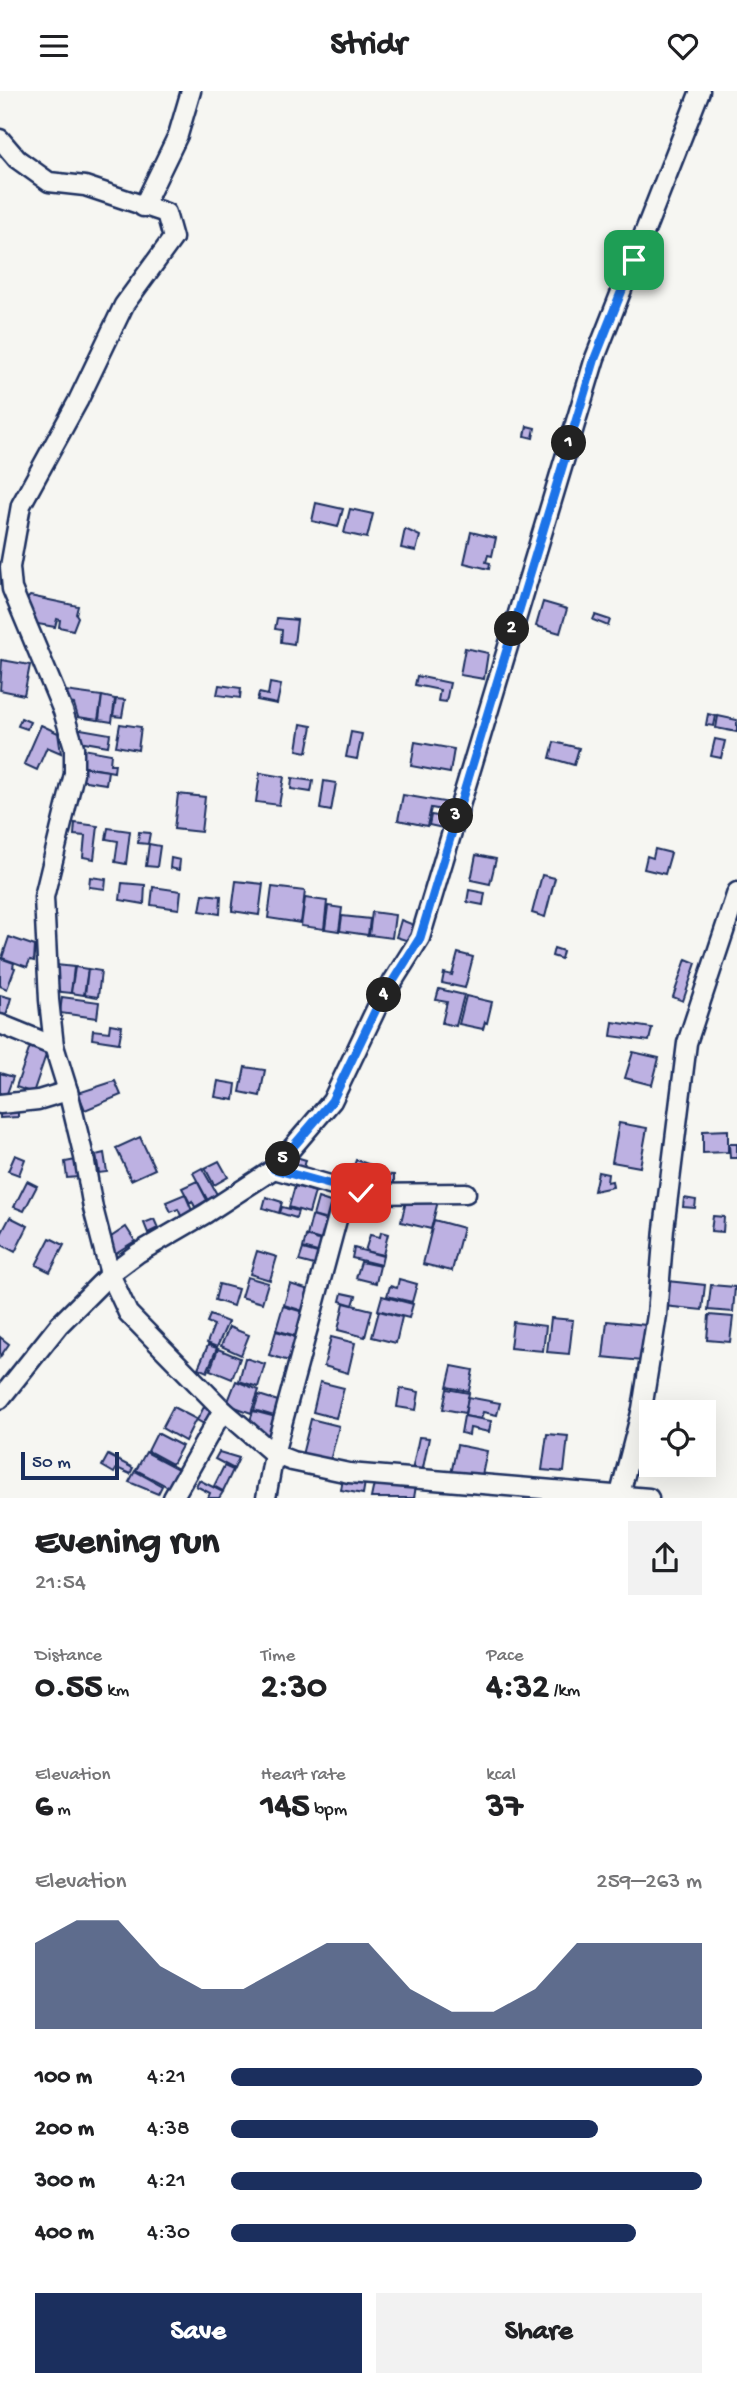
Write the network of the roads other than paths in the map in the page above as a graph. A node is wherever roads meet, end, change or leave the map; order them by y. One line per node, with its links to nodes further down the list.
1 (191, 91): 4 (street)
2 (699, 91): 11 (street)
3 (0, 139): 4 (street)
4 (144, 207): 5 (street)
5 (5, 566): 8 (street)
6 (737, 892): 18 (street)
7 (0, 1024): 8 (street)
8 (54, 1046): 9 (street)
9 (68, 1091): 10 (street); 14 (street)
10 (0, 1104)
11 (274, 1169): 12 (street); 14 (street)
12 (345, 1190): 13 (street); 17 (street)
13 (466, 1193)
14 (110, 1273): 15 (street); 16 (street)
15 (0, 1399)
16 (223, 1411): 17 (street); 19 (street)
17 (274, 1454): 18 (street); 20 (street)
18 (619, 1496): 21 (street)
19 (173, 1498)
20 (266, 1498)
21 (649, 1498)

